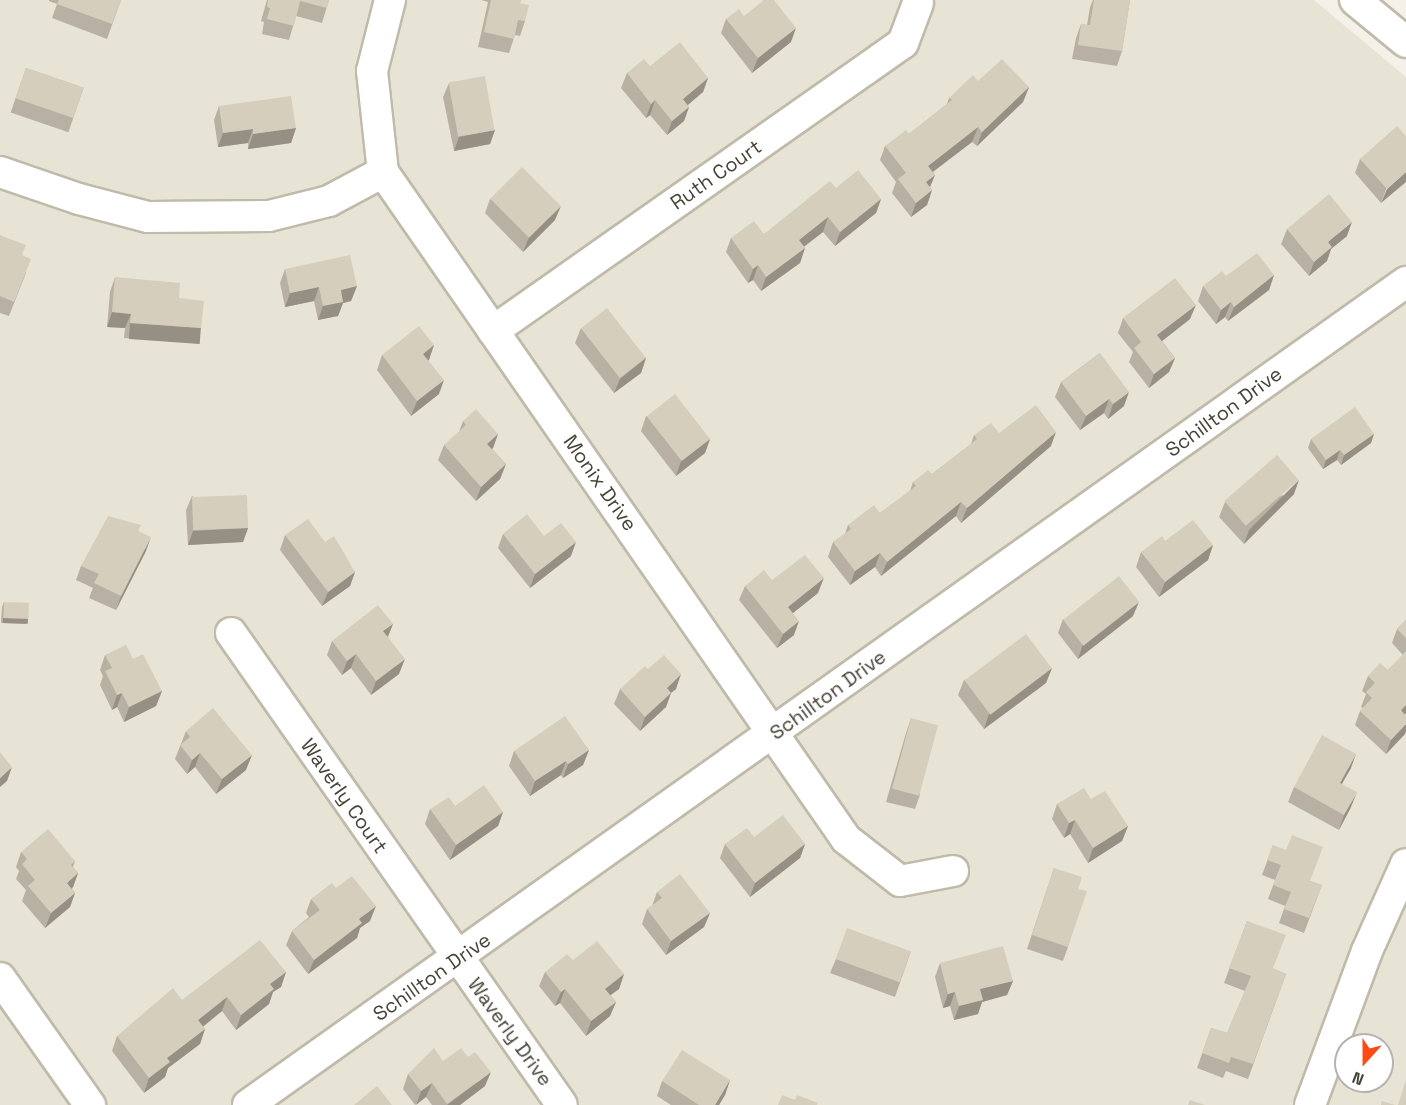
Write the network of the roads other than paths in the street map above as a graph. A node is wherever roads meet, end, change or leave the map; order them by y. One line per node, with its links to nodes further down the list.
1 (390, 0): 6 (street, Monix Drive)
2 (1355, 0): 4 (street)
3 (918, 3): 8 (street, Ruth Court)
4 (1406, 42)
5 (0, 172): 6 (street)
6 (383, 172): 8 (street, Monix Drive)
7 (1406, 282): 10 (street, Schillton Drive)
8 (493, 331): 10 (street, Monix Drive)
9 (231, 633): 13 (street, Waverly Court)
10 (775, 734): 12 (street, Monix Drive); 13 (street, Schillton Drive)
11 (1406, 864): 18 (street)
12 (953, 871)
13 (458, 959): 16 (street, Schillton Drive); 17 (street, Waverly Drive)
14 (0, 978): 15 (street)
15 (90, 1105)
16 (248, 1105)
17 (562, 1105)
18 (1310, 1105)

